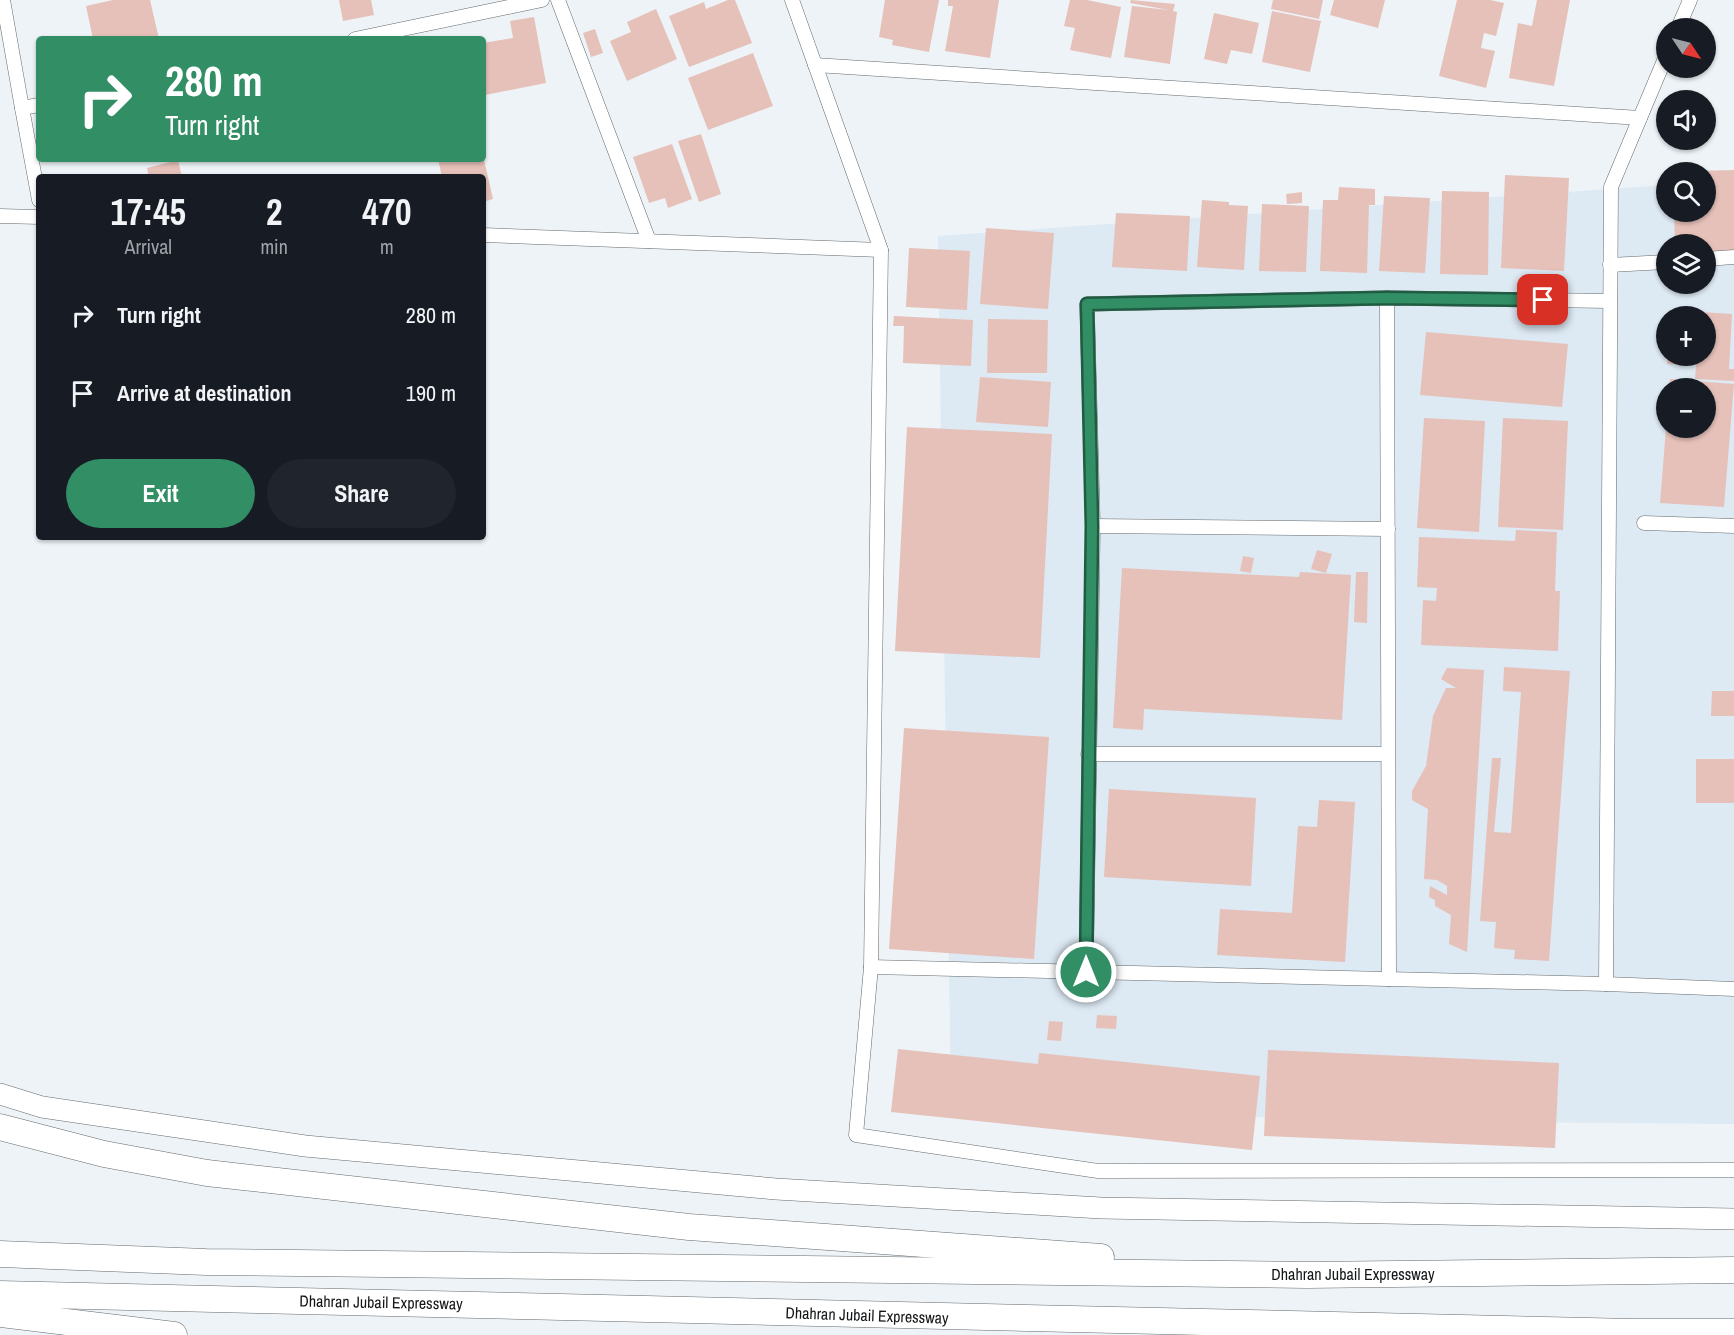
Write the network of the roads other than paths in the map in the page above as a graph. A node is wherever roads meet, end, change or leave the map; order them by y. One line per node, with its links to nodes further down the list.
1 (3, 0): 11 (street)
2 (542, 0): 7 (street)
3 (558, 0): 17 (street)
4 (792, 0): 8 (street)
5 (1690, 0): 6 (street)
6 (1682, 18)
7 (369, 36)
8 (815, 65): 12 (street); 18 (street)
9 (1657, 78): 12 (street)
10 (36, 106): 11 (street)
11 (22, 108): 13 (street)
12 (1640, 118): 22 (street)
13 (36, 184)
14 (0, 216): 15 (street)
15 (36, 217)
16 (486, 235): 17 (street)
17 (649, 241): 18 (street)
18 (881, 250): 31 (street)
19 (1734, 257): 20 (street)
20 (1716, 258)
21 (1656, 263): 22 (street)
22 (1610, 265): 24 (street)
23 (1387, 298): 24 (street); 26 (street); 28 (street)
24 (1610, 301): 34 (street)
25 (1644, 523): 27 (street)
26 (1092, 526): 28 (street); 29 (street)
27 (1734, 526)
28 (1388, 529): 30 (street)
29 (1088, 754): 30 (street); 32 (street)
30 (1388, 754): 33 (street)
31 (871, 967): 32 (street); 38 (street)
32 (1086, 972): 33 (street)
33 (1389, 979): 34 (street)
34 (1606, 984): 35 (street)
35 (1734, 989)
36 (0, 1094): 39 (main road)
37 (0, 1127): 42 (highway)
38 (1734, 1170)
39 (1734, 1220)
40 (0, 1254): 42 (highway, Dhahran Jubail Expressway)
41 (1734, 1270): 42 (highway, Dhahran Jubail Expressway)
42 (1307, 1275)
43 (0, 1294): 45 (highway, Dhahran Jubail Expressway)
44 (0, 1314): 46 (highway)
45 (1734, 1332)
46 (174, 1335)

